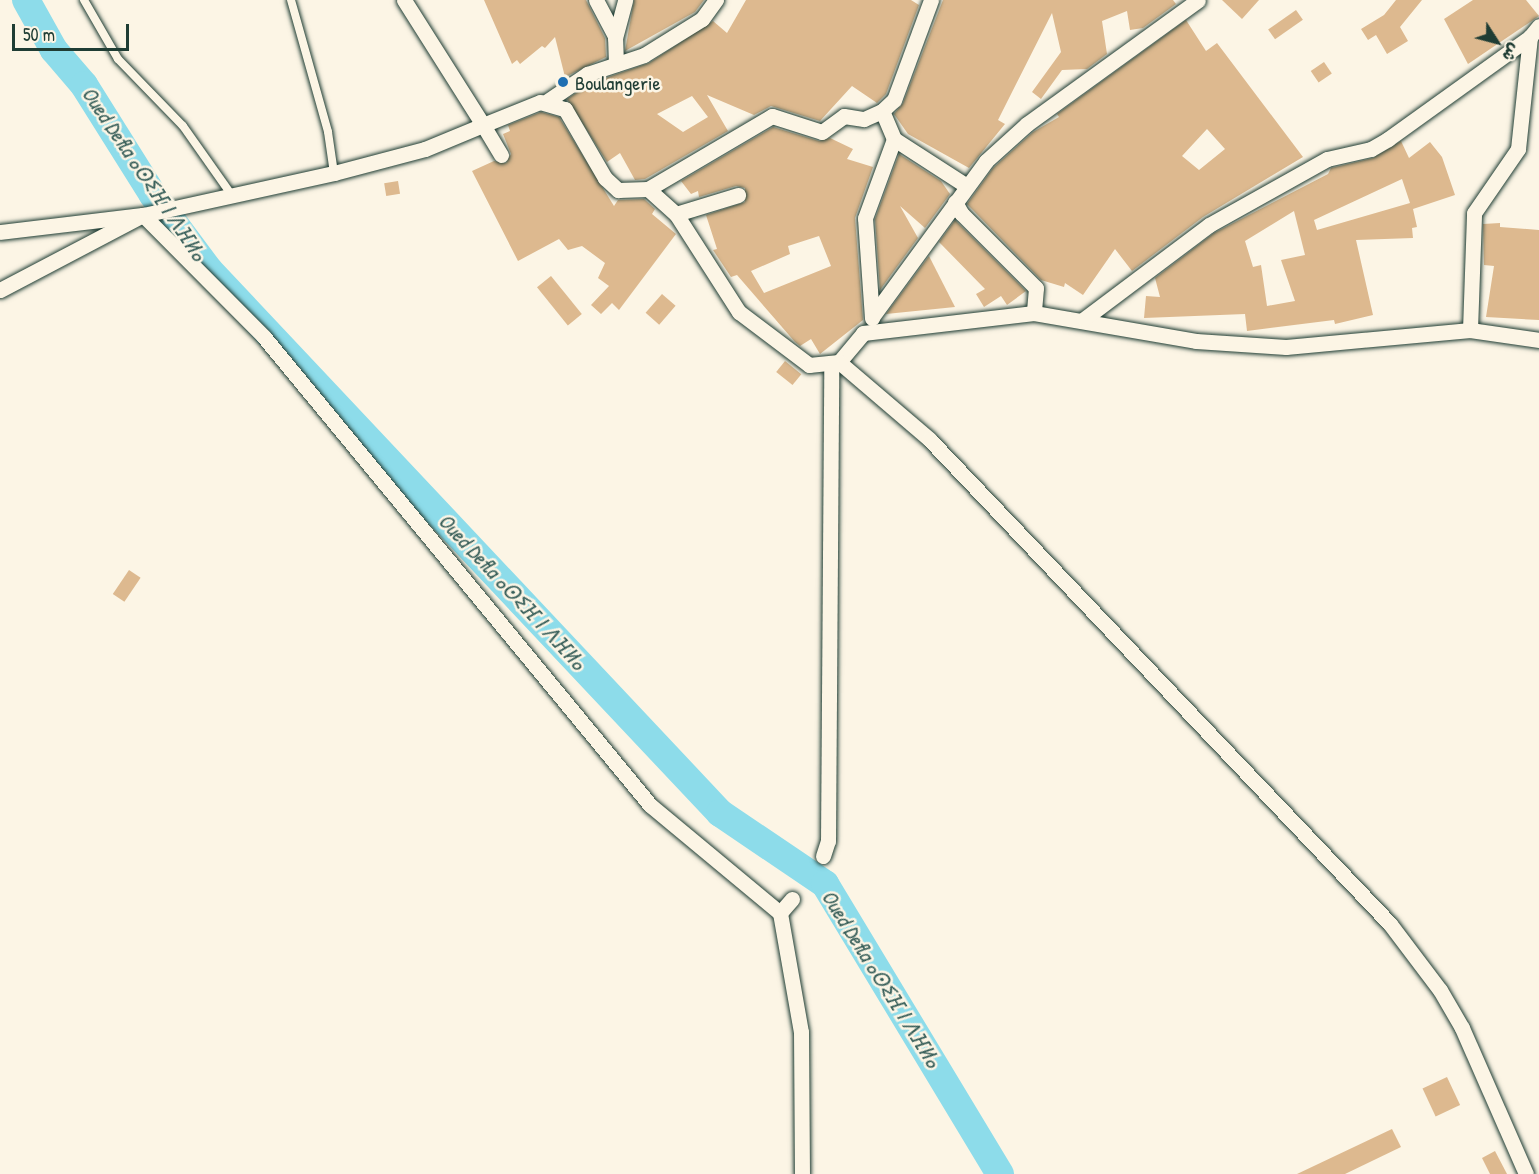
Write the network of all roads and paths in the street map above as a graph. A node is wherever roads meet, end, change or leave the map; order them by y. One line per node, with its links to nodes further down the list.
1 (84, 0): 20 (lane)
2 (291, 0): 17 (lane)
3 (404, 0): 14 (street)
4 (596, 0): 10 (street)
5 (625, 0): 10 (street)
6 (716, 0): 11 (street)
7 (931, 0): 13 (street)
8 (1198, 0): 18 (street)
9 (1534, 32): 31 (street); 32 (street)
10 (615, 38): 11 (street)
11 (616, 64): 12 (street)
12 (546, 102): 14 (street); 19 (street)
13 (882, 111): 15 (street); 19 (street)
14 (483, 125): 16 (street); 17 (street)
15 (894, 139): 18 (street); 30 (street)
16 (501, 155)
17 (334, 173): 20 (street)
18 (965, 185): 22 (street)
19 (648, 189): 23 (street)
20 (226, 195): 24 (street)
21 (738, 195): 23 (street)
22 (956, 202): 29 (street); 30 (street)
23 (676, 214): 35 (street)
24 (144, 215): 25 (street); 27 (street); 38 (street)
25 (69, 224): 26 (street); 27 (street)
26 (0, 232)
27 (82, 248): 28 (street)
28 (0, 290)
29 (1034, 313): 31 (street); 33 (street)
30 (872, 317): 33 (street)
31 (1084, 319): 32 (street)
32 (1470, 330): 34 (street)
33 (863, 333): 35 (street)
34 (1539, 340)
35 (835, 363): 36 (street); 40 (street)
36 (823, 856)
37 (792, 899): 38 (street)
38 (780, 913): 39 (street)
39 (802, 1174)
40 (1526, 1174)

